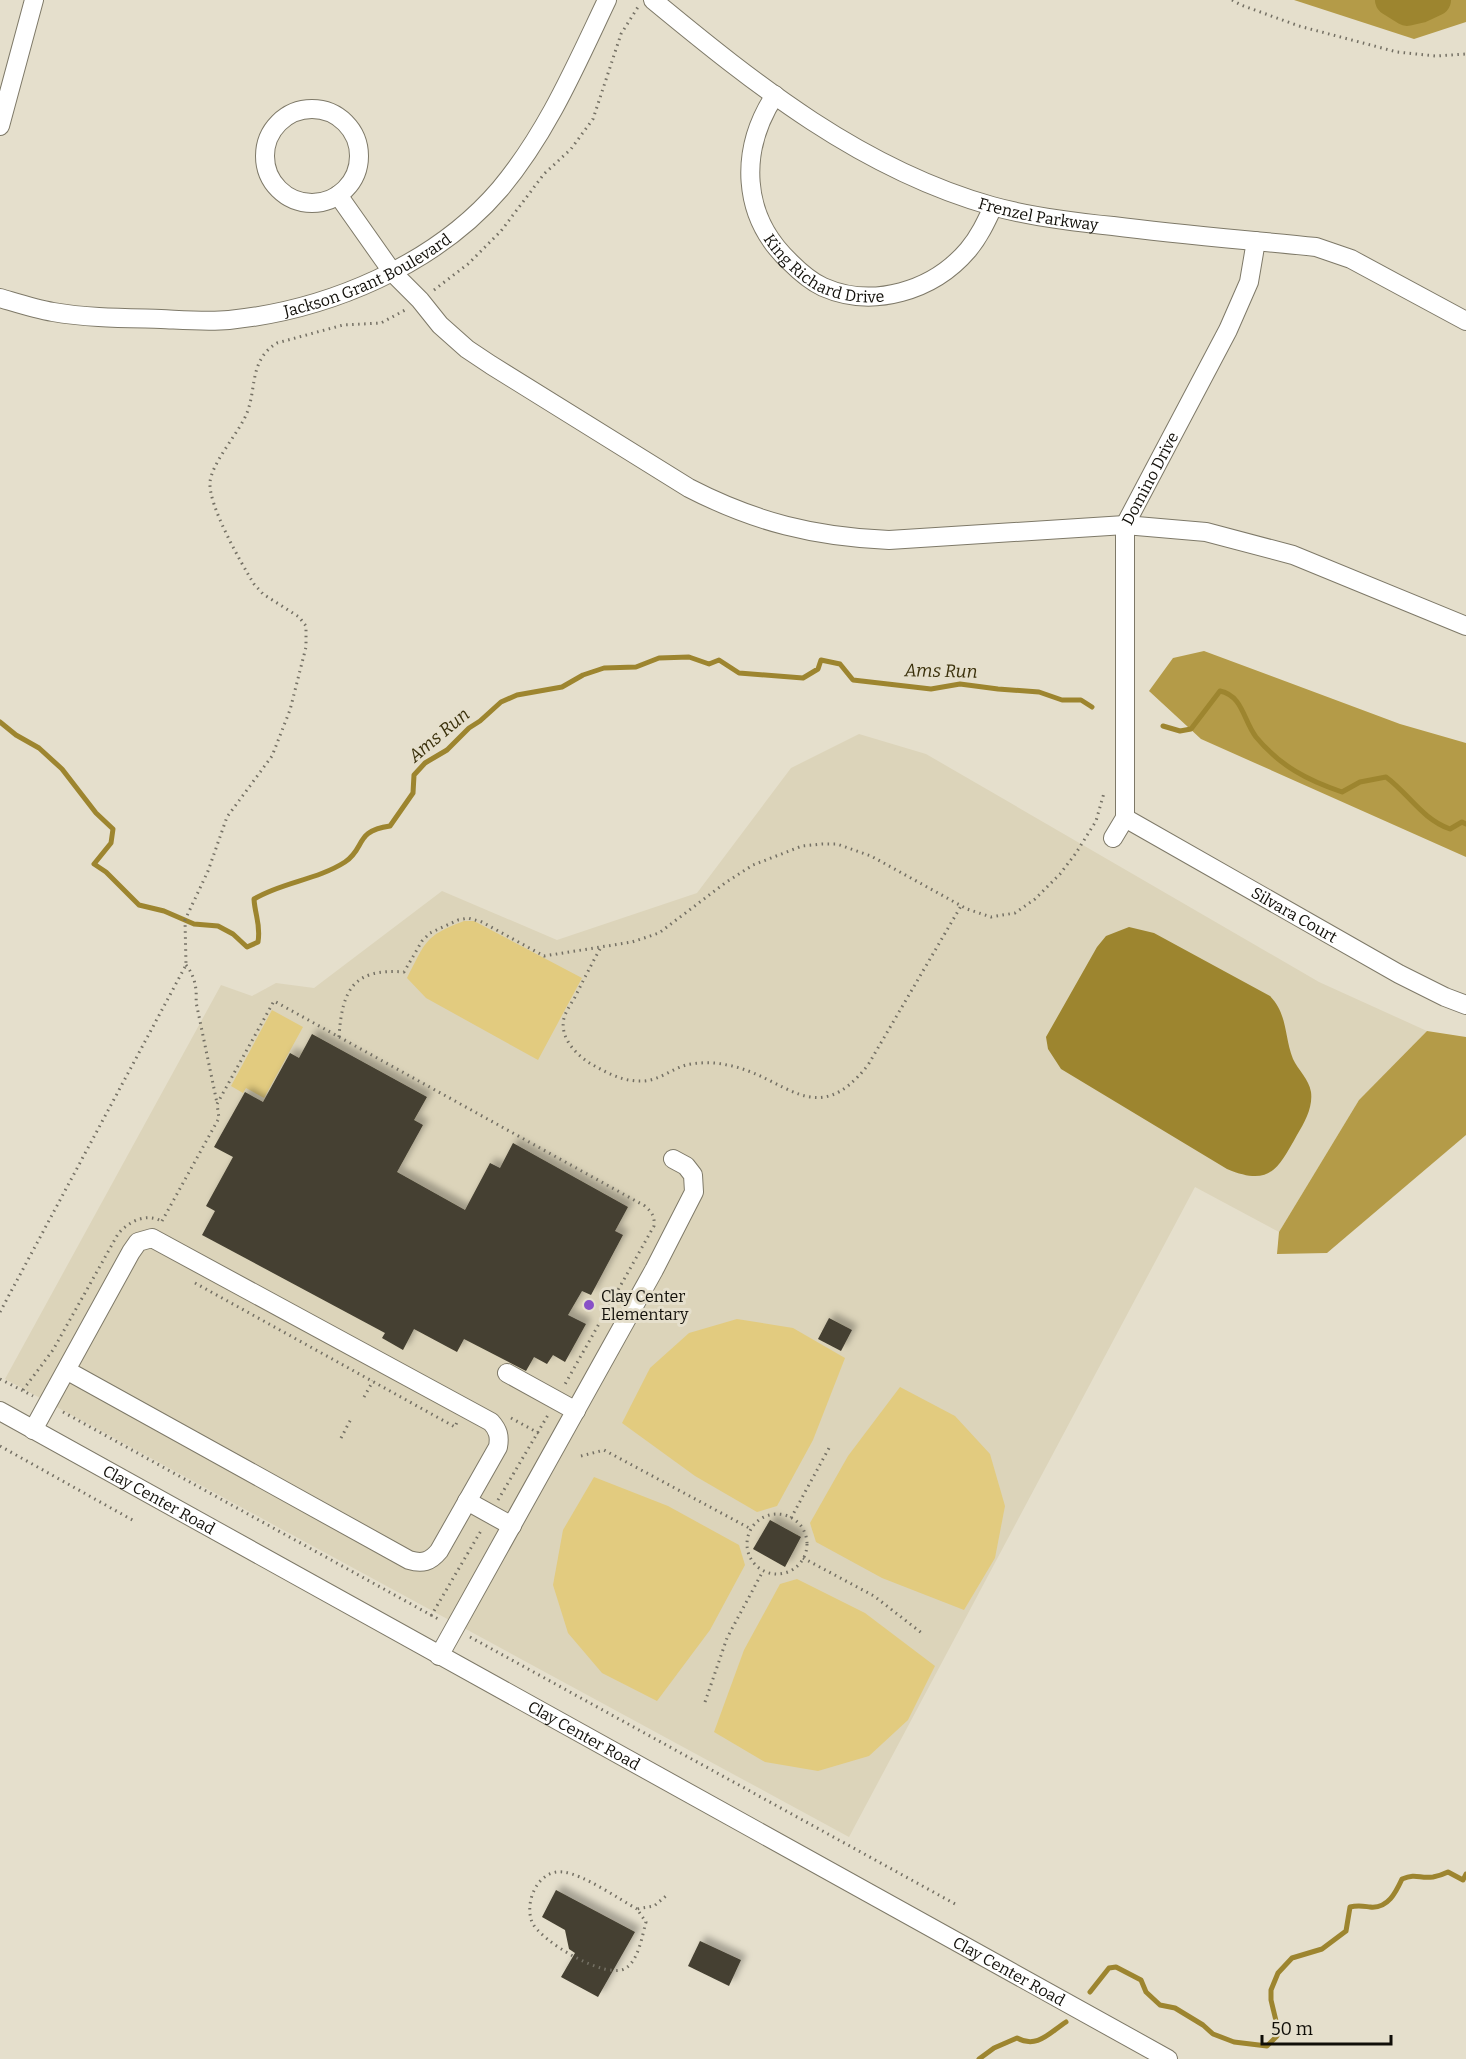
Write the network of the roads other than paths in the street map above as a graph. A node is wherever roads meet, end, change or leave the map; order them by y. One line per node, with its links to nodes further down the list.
1 (34, 0): 5 (street)
2 (607, 0): 9 (street, Jackson Grant Boulevard)
3 (653, 0): 4 (street, Frenzel Parkway)
4 (775, 95): 7 (street, Frenzel Parkway); 7 (street, King Richard Drive)
5 (0, 126)
6 (338, 195): 6 (street); 9 (street)
7 (993, 207): 8 (street, Frenzel Parkway)
8 (1256, 242): 11 (street, Frenzel Parkway); 12 (street, Domino Drive)
9 (393, 273): 10 (street, Jackson Grant Boulevard); 12 (street)
10 (0, 298)
11 (1466, 321)
12 (1125, 525): 13 (street); 14 (street, Domino Drive)
13 (1466, 626)
14 (1125, 818): 15 (street); 16 (street, Silvara Court)
15 (1113, 838)
16 (1466, 1005)
17 (673, 1159): 21 (street)
18 (66, 1370): 22 (street); 23 (street); 23 (street)
19 (507, 1373): 21 (street)
20 (0, 1411): 22 (street, Clay Center Road)
21 (576, 1411): 24 (street)
22 (33, 1430): 25 (street, Clay Center Road)
23 (467, 1501): 24 (street)
24 (512, 1526): 25 (street)
25 (439, 1656): 26 (street, Clay Center Road)
26 (1168, 2059)

